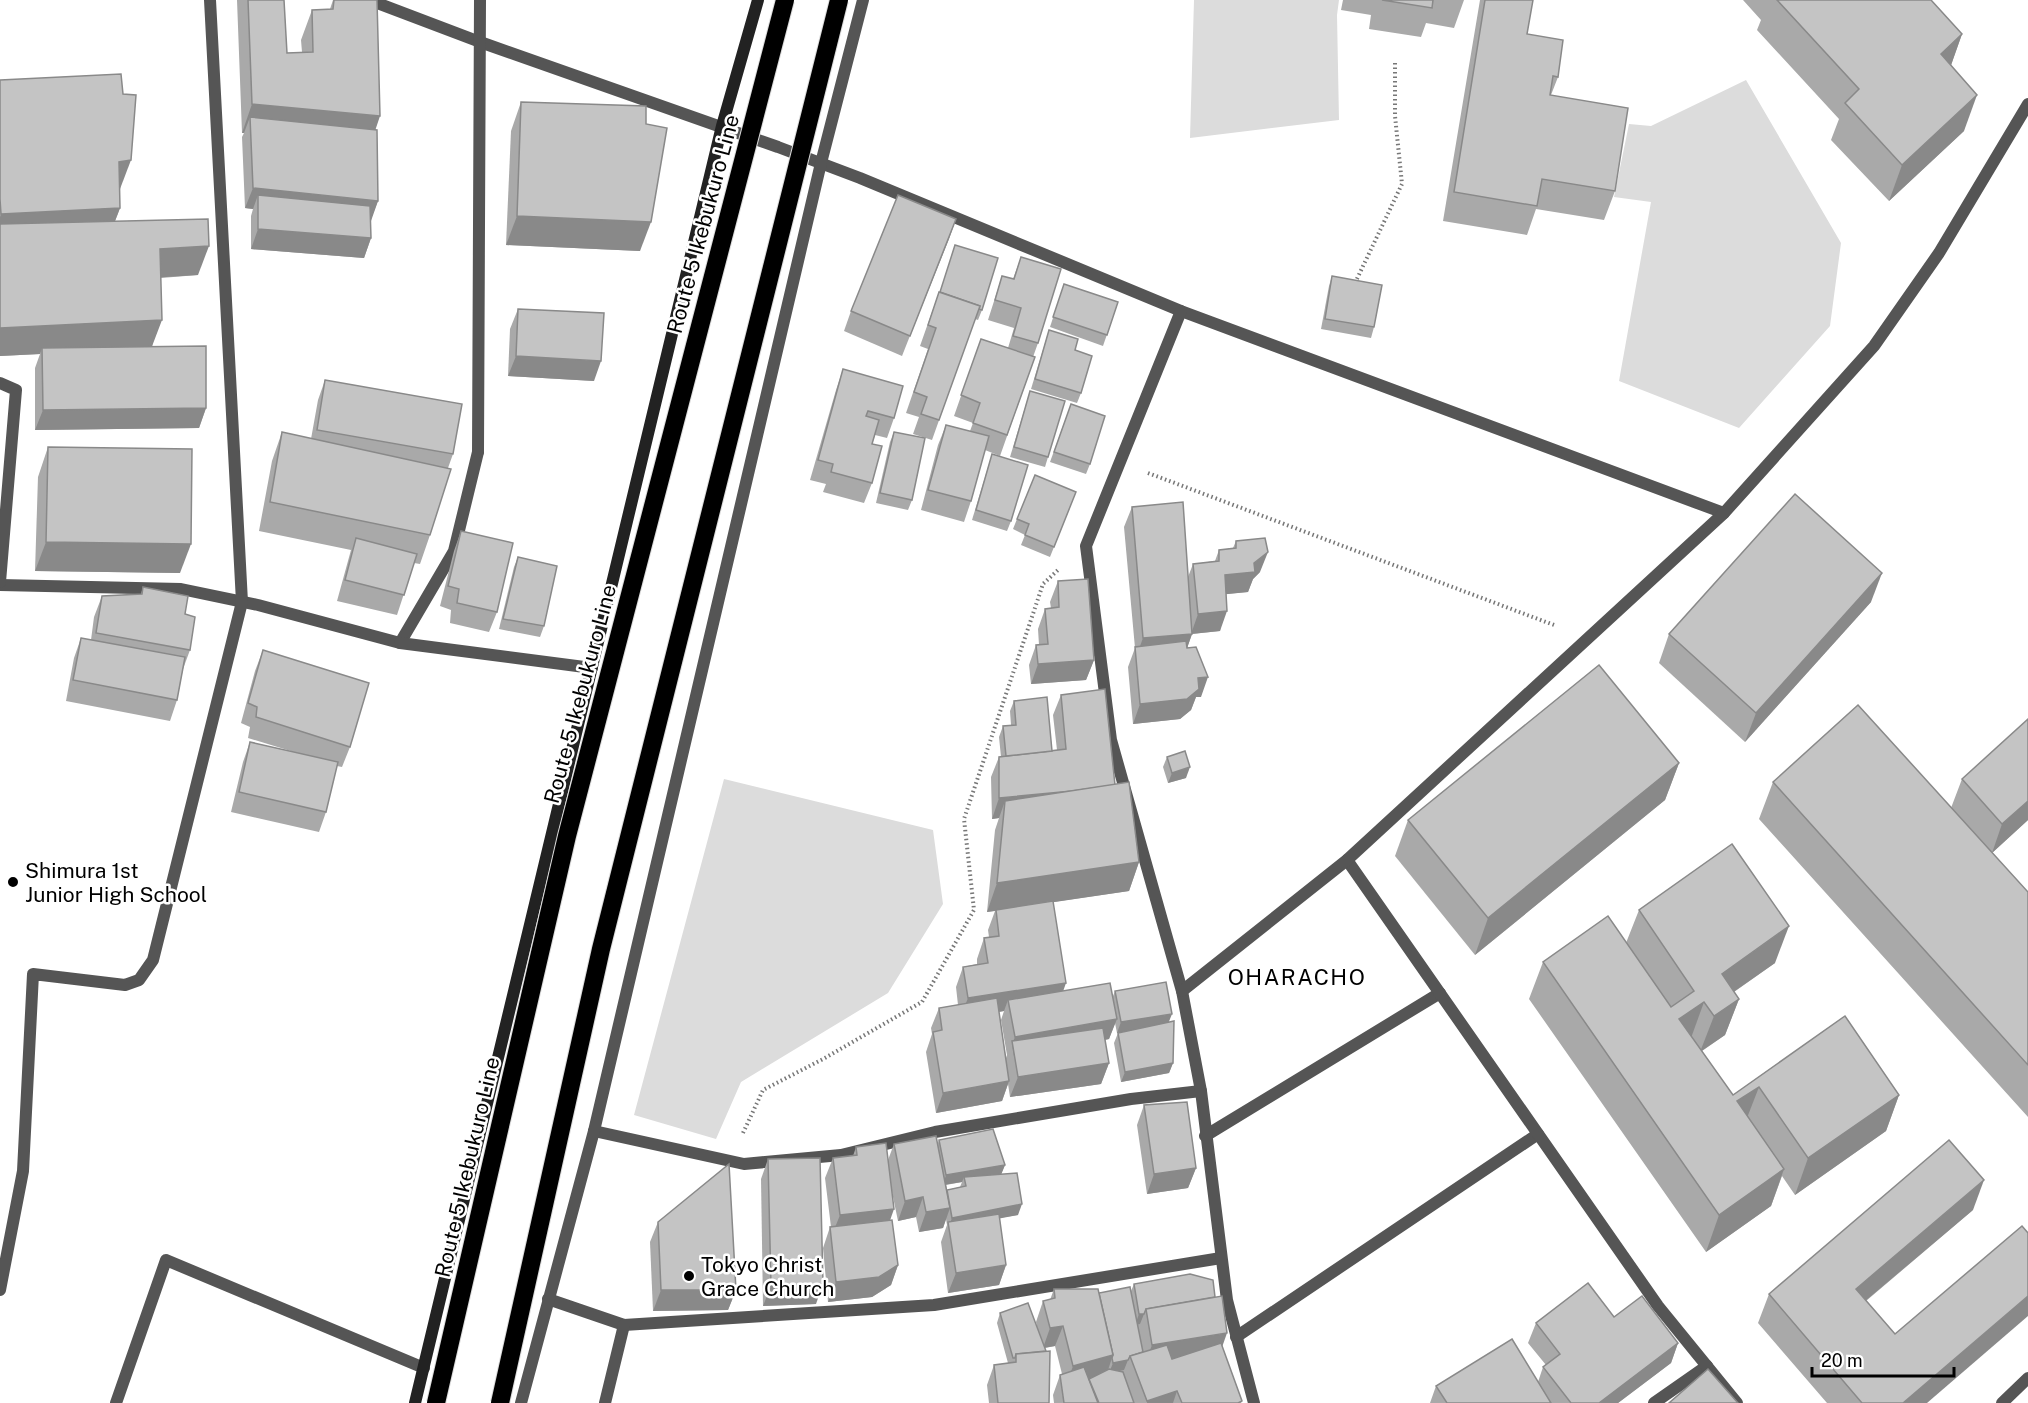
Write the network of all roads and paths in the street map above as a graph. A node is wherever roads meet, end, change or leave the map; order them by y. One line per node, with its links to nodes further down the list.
1 (210, 0): 20 (street)
2 (369, 0): 8 (street)
3 (480, 0): 8 (street)
4 (758, 0): 11 (street)
5 (785, 0): 42 (highway, Route 5 Ikebukuro Line, bridge)
6 (839, 0): 43 (highway, bridge)
7 (863, 0): 12 (street)
8 (480, 42): 11 (street); 22 (street)
9 (1395, 60): 13 (path)
10 (2028, 104): 17 (street)
11 (722, 126): 12 (street); 23 (street)
12 (821, 163): 14 (street); 28 (street)
13 (1355, 284)
14 (1181, 310): 16 (street); 17 (street)
15 (0, 383): 19 (street)
16 (1120, 463): 18 (street); 21 (path)
17 (1724, 513): 21 (street)
18 (1086, 546): 25 (street); 31 (path)
19 (0, 584): 20 (street)
20 (242, 602): 22 (street); 33 (street)
21 (1589, 638): 24 (street)
22 (400, 643): 23 (street)
23 (592, 668): 38 (street)
24 (1347, 860): 25 (street); 26 (street)
25 (1182, 991): 27 (street)
26 (1440, 993): 29 (street); 30 (street)
27 (1201, 1091): 30 (street); 31 (street)
28 (594, 1131): 31 (street); 34 (street)
29 (1538, 1134): 36 (street); 37 (street)
30 (1205, 1136): 32 (street)
31 (729, 1161)
32 (1221, 1258): 35 (street); 36 (street)
33 (0, 1290)
34 (548, 1299): 35 (street); 44 (street)
35 (624, 1325): 45 (street)
36 (1236, 1337): 46 (street)
37 (1707, 1366): 47 (street); 48 (street)
38 (423, 1368): 40 (street); 41 (street)
39 (2028, 1378): 49 (street)
40 (116, 1403)
41 (415, 1403)
42 (436, 1403)
43 (501, 1403)
44 (521, 1403)
45 (605, 1403)
46 (1254, 1403)
47 (1654, 1403)
48 (1737, 1403)
49 (2002, 1403)

